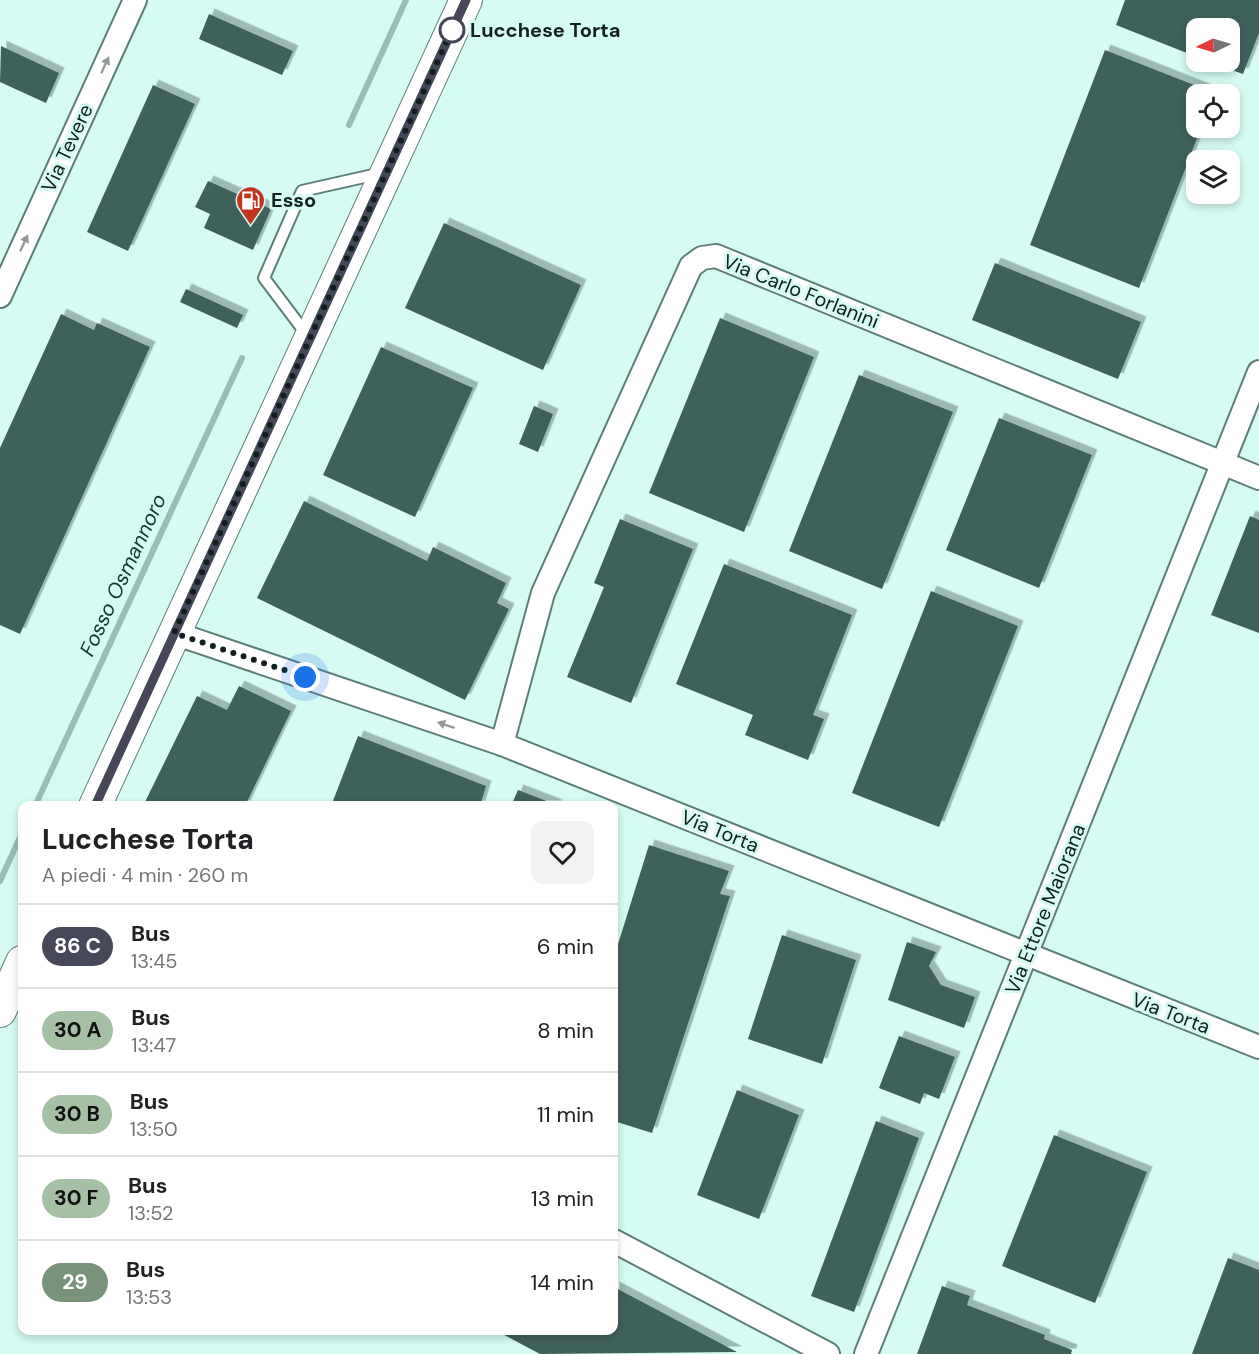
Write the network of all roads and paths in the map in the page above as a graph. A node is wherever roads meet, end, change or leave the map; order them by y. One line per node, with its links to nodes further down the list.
1 (135, 0): 4 (street, Via Tevere, one-way to 1)
2 (466, 0): 3 (main road)
3 (385, 172): 5 (main road); 5 (lane)
4 (0, 296)
5 (309, 338): 9 (main road)
6 (1259, 372): 7 (street, Via Ettore Maiorana)
7 (1222, 464): 8 (street); 10 (street, Via Carlo Forlanini); 12 (street, Via Ettore Maiorana)
8 (1259, 478)
9 (174, 633): 10 (street, Via Torta, one-way to 9); 11 (main road)
10 (502, 744): 12 (street, Via Torta)
11 (97, 801)
12 (1027, 956): 15 (street, Via Torta); 18 (street, Via Ettore Maiorana)
13 (18, 971): 14 (main road)
14 (0, 1011)
15 (1259, 1047)
16 (618, 1243): 17 (street)
17 (828, 1354)
18 (866, 1354)

